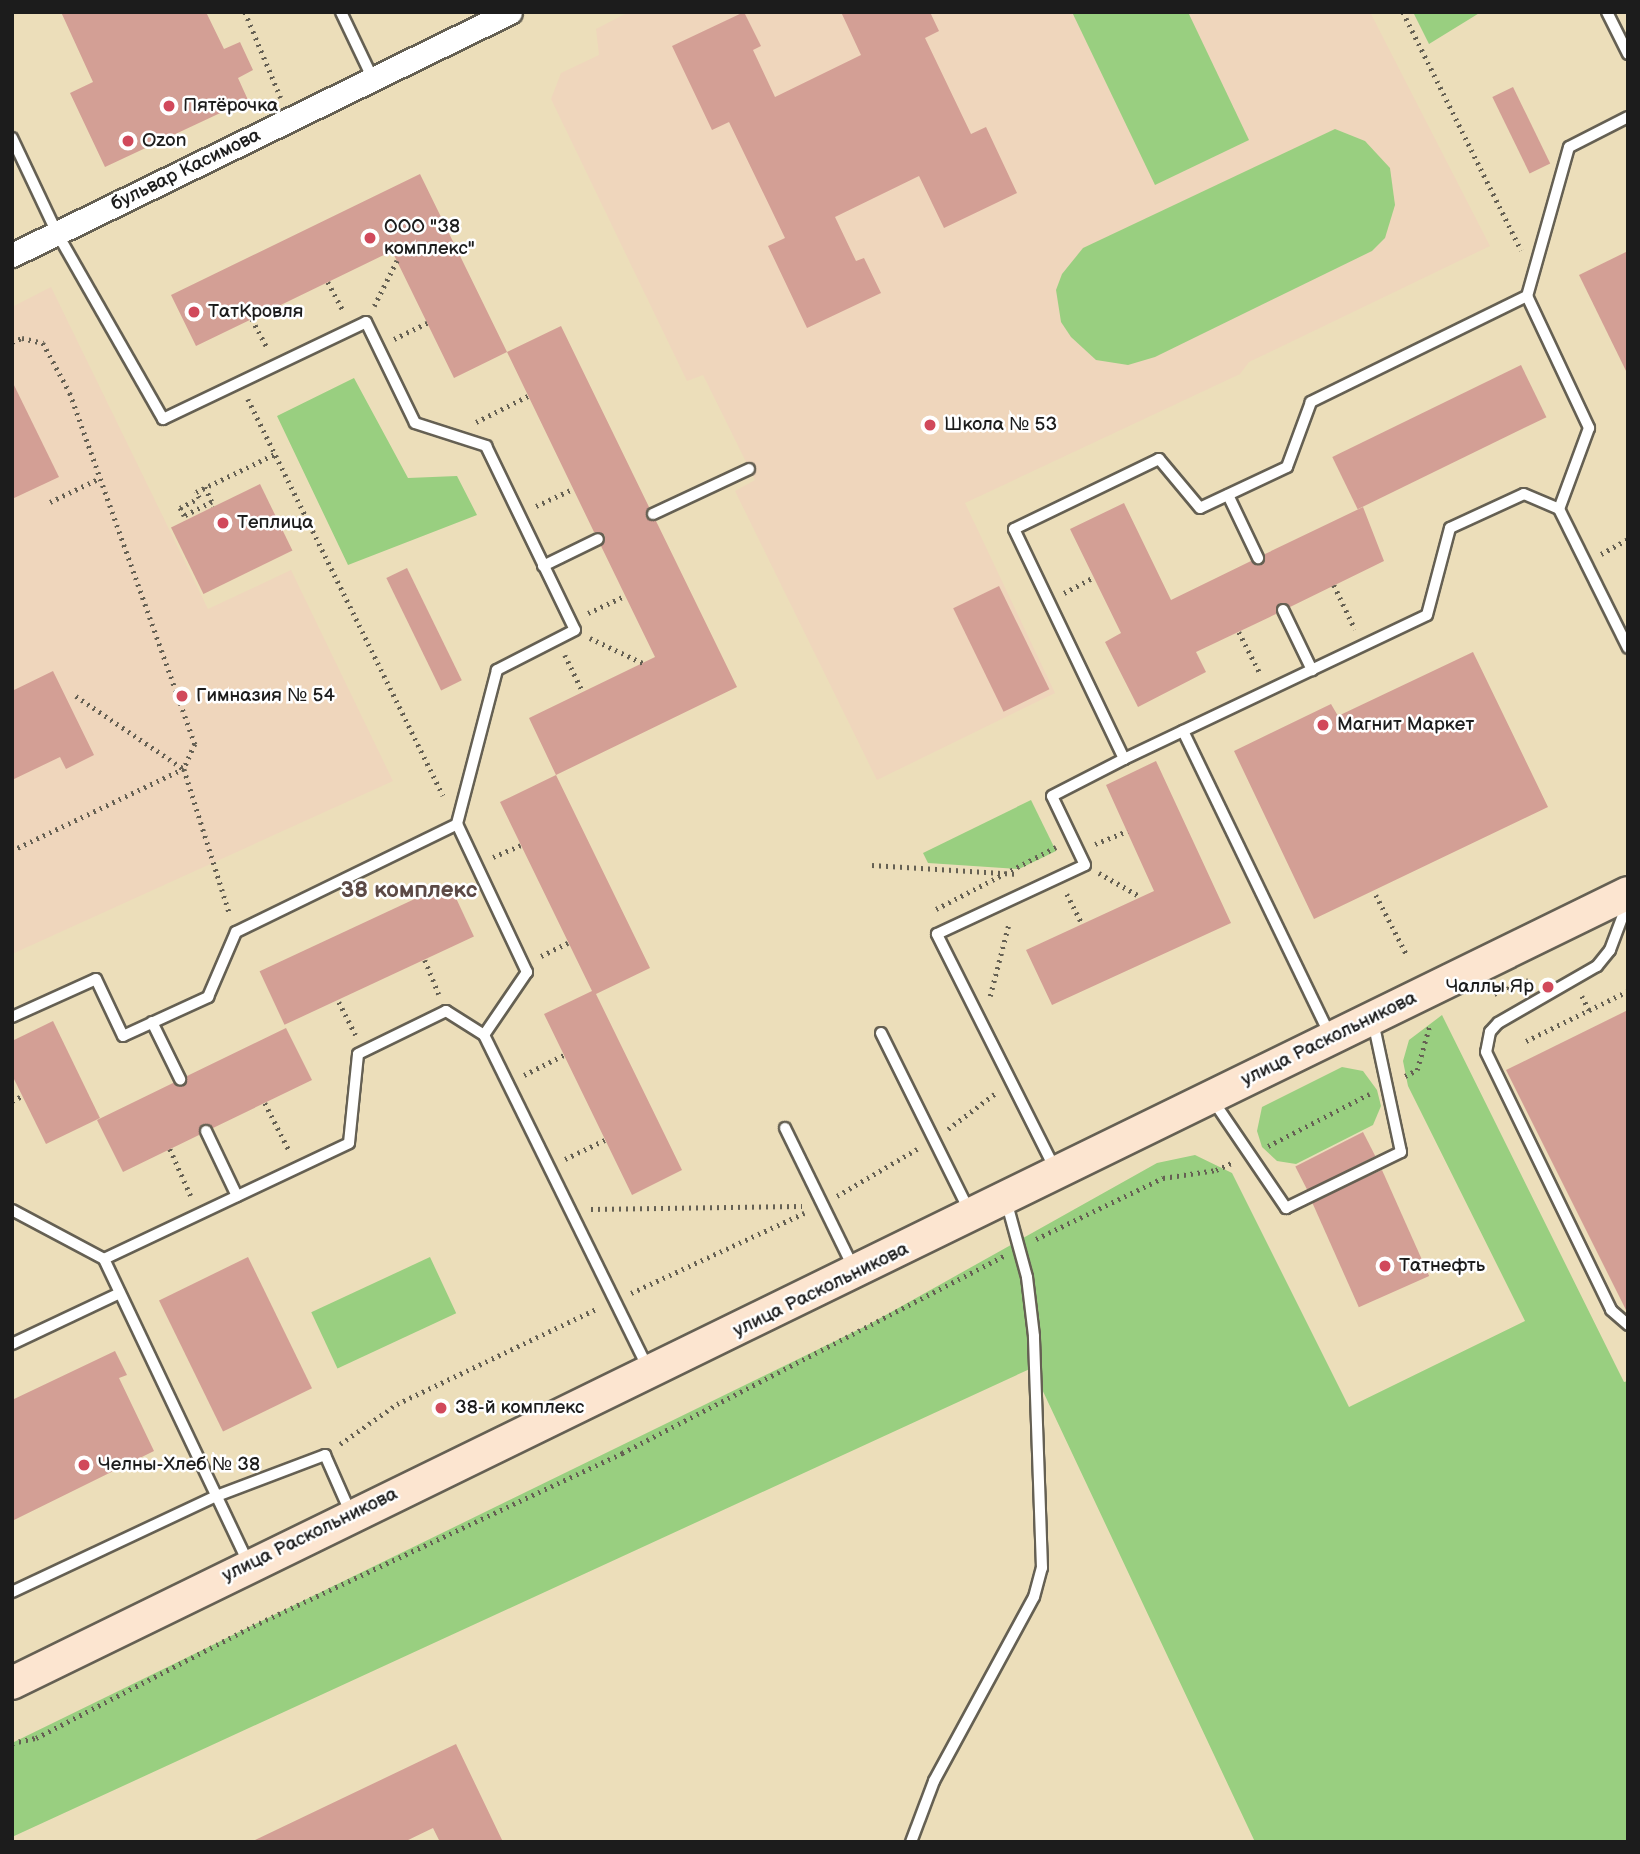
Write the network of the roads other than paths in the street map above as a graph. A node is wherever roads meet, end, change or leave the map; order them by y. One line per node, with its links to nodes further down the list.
1 (341, 12): 6 (lane)
2 (510, 12): 6 (street, бульвар Касимова)
3 (1608, 12): 4 (lane)
4 (1625, 41): 5 (lane)
5 (1628, 54)
6 (372, 77): 9 (street, бульвар Касимова)
7 (1628, 117): 11 (lane)
8 (12, 138): 9 (lane)
9 (57, 233): 10 (street, бульвар Касимова); 18 (lane)
10 (12, 255)
11 (1527, 296): 13 (lane); 14 (lane)
12 (749, 469): 15 (lane)
13 (1228, 495): 17 (lane); 23 (lane)
14 (1559, 509): 20 (lane); 21 (lane)
15 (653, 514)
16 (598, 539): 18 (lane)
17 (1258, 558)
18 (543, 566): 24 (lane)
19 (1283, 610): 21 (lane)
20 (1628, 648)
21 (1312, 670): 22 (lane)
22 (1183, 731): 23 (lane); 31 (lane)
23 (1124, 759): 36 (lane)
24 (457, 824): 28 (lane); 30 (lane)
25 (1625, 904): 27 (street, улица Раскольникова); 44 (lane)
26 (12, 1017): 28 (lane)
27 (1372, 1019): 31 (street, улица Раскольникова); 33 (lane)
28 (152, 1022): 32 (lane)
29 (881, 1033): 40 (lane)
30 (484, 1035): 37 (lane); 46 (lane)
31 (1331, 1038): 33 (street, улица Раскольникова)
32 (180, 1079)
33 (1210, 1097): 36 (street, улица Раскольникова)
34 (785, 1128): 42 (lane)
35 (206, 1131): 37 (lane)
36 (1058, 1174): 38 (street, улица Раскольникова)
37 (237, 1196): 41 (lane)
38 (1006, 1200): 40 (street, улица Раскольникова); 52 (lane)
39 (12, 1210): 41 (lane)
40 (972, 1216): 42 (street, улица Раскольникова)
41 (104, 1259): 43 (lane)
42 (856, 1273): 46 (street, улица Раскольникова)
43 (120, 1293): 45 (lane); 47 (lane)
44 (1628, 1325)
45 (12, 1344)
46 (649, 1372): 48 (street, улица Раскольникова)
47 (214, 1497): 48 (lane); 49 (lane); 50 (lane)
48 (351, 1516): 49 (street, улица Раскольникова)
49 (248, 1564): 51 (street, улица Раскольникова)
50 (12, 1592)
51 (12, 1683)
52 (911, 1842)

